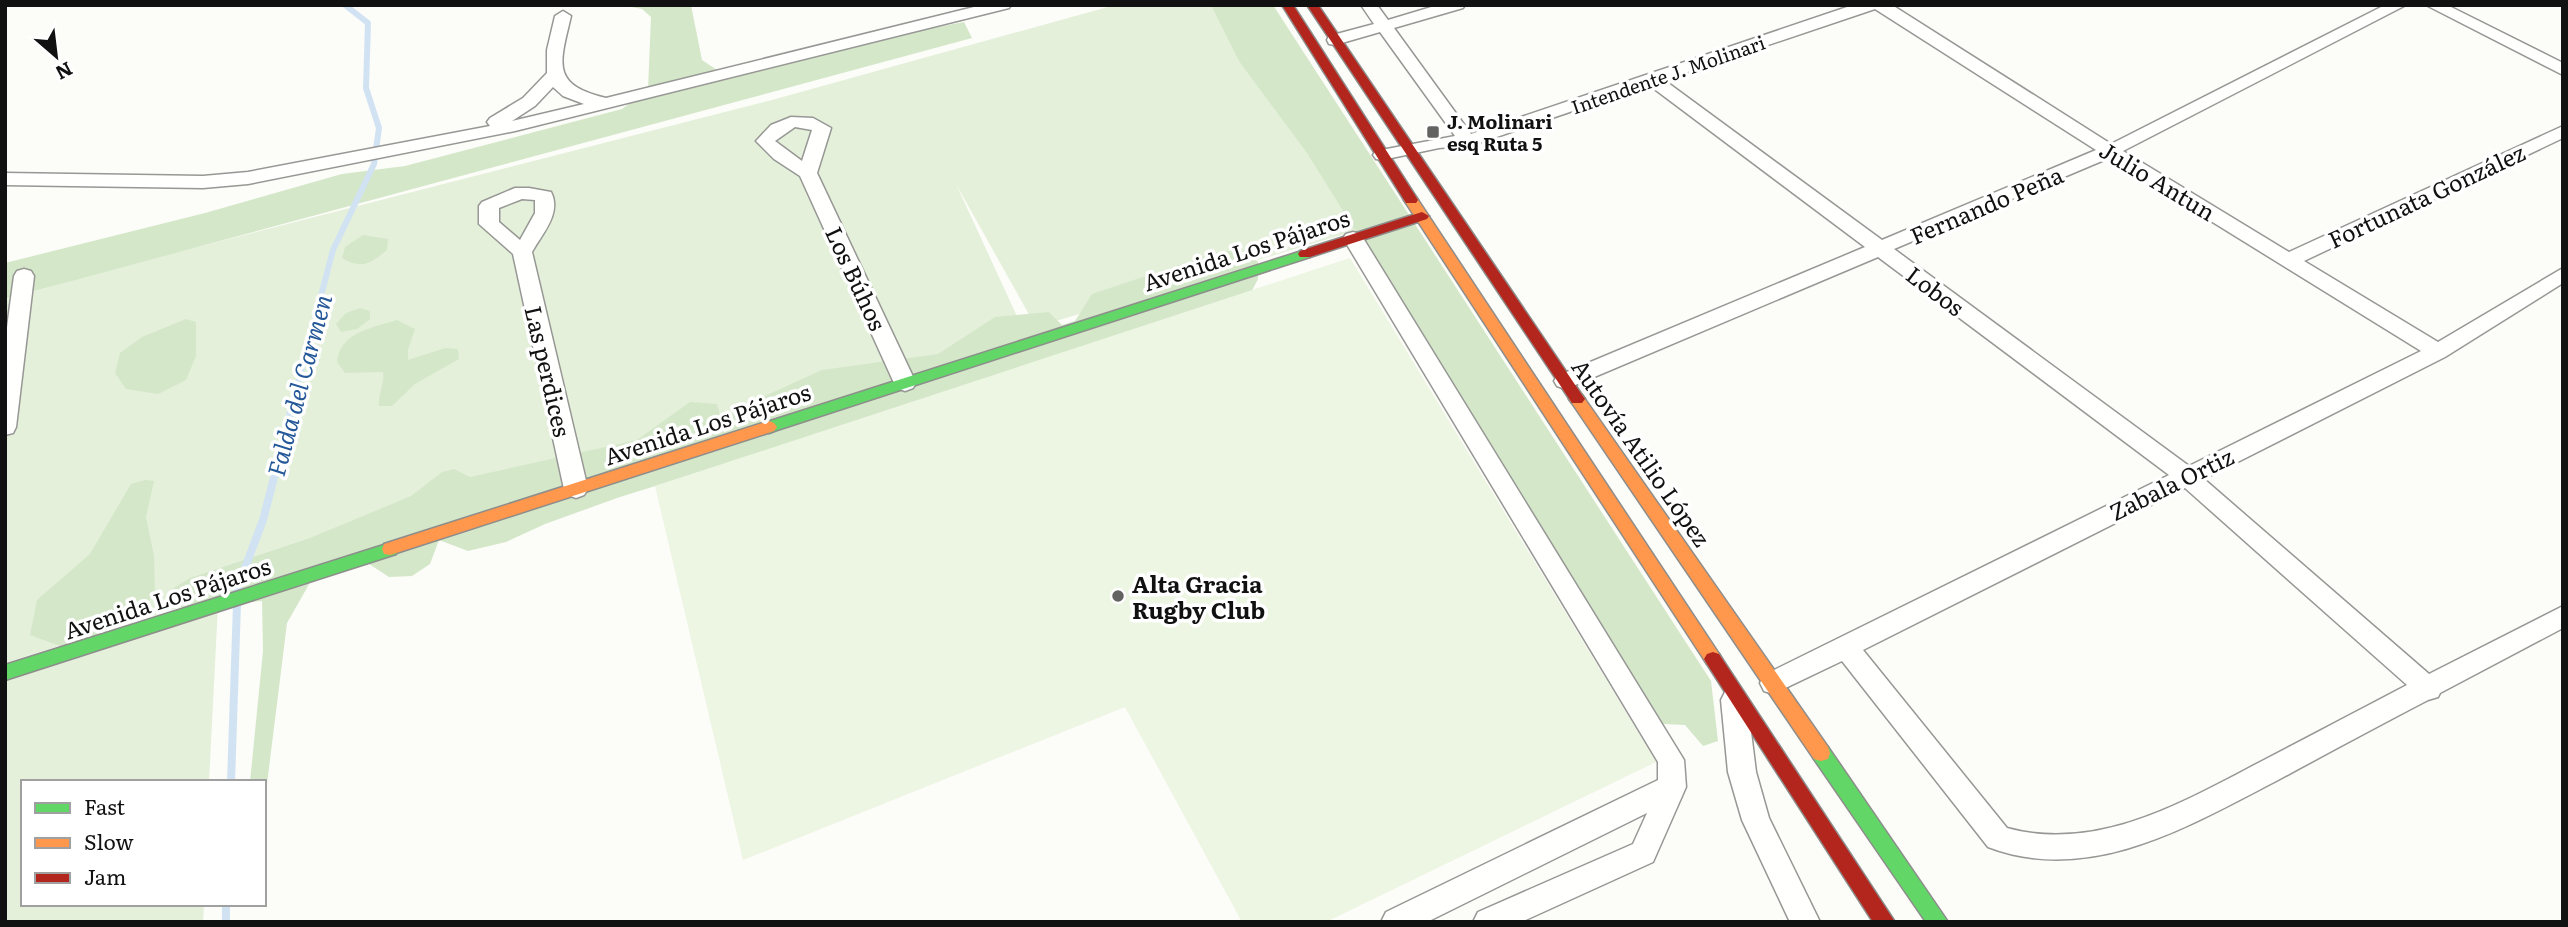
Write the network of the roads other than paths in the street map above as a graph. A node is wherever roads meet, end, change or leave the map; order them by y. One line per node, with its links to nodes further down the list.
1 (1003, 5): 16 (street)
2 (1287, 5): 24 (main road)
3 (1312, 5): 12 (main road, Autovía Atilio López)
4 (1369, 5): 11 (street)
5 (1457, 5): 11 (street)
6 (1870, 5): 15 (street, Intendente J. Molinari)
7 (1880, 5): 22 (street, Julio Antun)
8 (2398, 5): 22 (street, Fernando Peña)
9 (2434, 5): 13 (street)
10 (563, 16): 14 (street)
11 (1385, 27): 12 (street); 19 (street)
12 (1335, 40): 21 (main road, Autovía Atilio López)
13 (2563, 69)
14 (555, 74): 16 (street); 18 (street)
15 (1653, 80): 19 (street, Intendente J. Molinari); 29 (street, Lobos)
16 (607, 104): 18 (street)
17 (2563, 131): 31 (street, Fortunata González)
18 (459, 137): 20 (street)
19 (1467, 141): 21 (street, Intendente J. Molinari)
20 (390, 149): 23 (street)
21 (1408, 150): 24 (street, Intendente J. Molinari); 35 (main road, Autovía Atilio López)
22 (2110, 151): 29 (street, Fernando Peña); 31 (street, Julio Antun)
23 (362, 155): 26 (street)
24 (1382, 155): 27 (main road)
25 (808, 173): 36 (street, Los Búhos)
26 (5, 179)
27 (1422, 216): 28 (main road, Avenida Los Pájaros); 45 (main road)
28 (1353, 238): 36 (main road, Avenida Los Pájaros); 46 (street)
29 (1880, 249): 35 (street, Fernando Peña); 38 (street, Lobos)
30 (522, 252): 39 (street, Las perdices)
31 (2289, 260): 34 (street, Julio Antun)
32 (2563, 274): 34 (street, Zabala Ortiz)
33 (24, 276): 37 (street)
34 (2438, 352): 38 (street, Zabala Ortiz)
35 (1565, 381): 43 (main road, Autovía Atilio López)
36 (905, 383): 39 (main road, Avenida Los Pájaros)
37 (5, 427)
38 (2185, 475): 41 (street, Zabala Ortiz); 44 (street, Lobos)
39 (576, 489): 42 (main road, Avenida Los Pájaros)
40 (2563, 616): 44 (street)
41 (1846, 646): 43 (street, Zabala Ortiz); 44 (street)
42 (5, 673)
43 (1773, 683): 51 (main road, Autovía Atilio López)
44 (2429, 689)
45 (1734, 693): 49 (street); 50 (main road)
46 (1672, 787): 47 (street); 48 (street)
47 (1396, 922)
48 (1488, 922)
49 (1805, 922)
50 (1885, 922)
51 (1938, 922)

